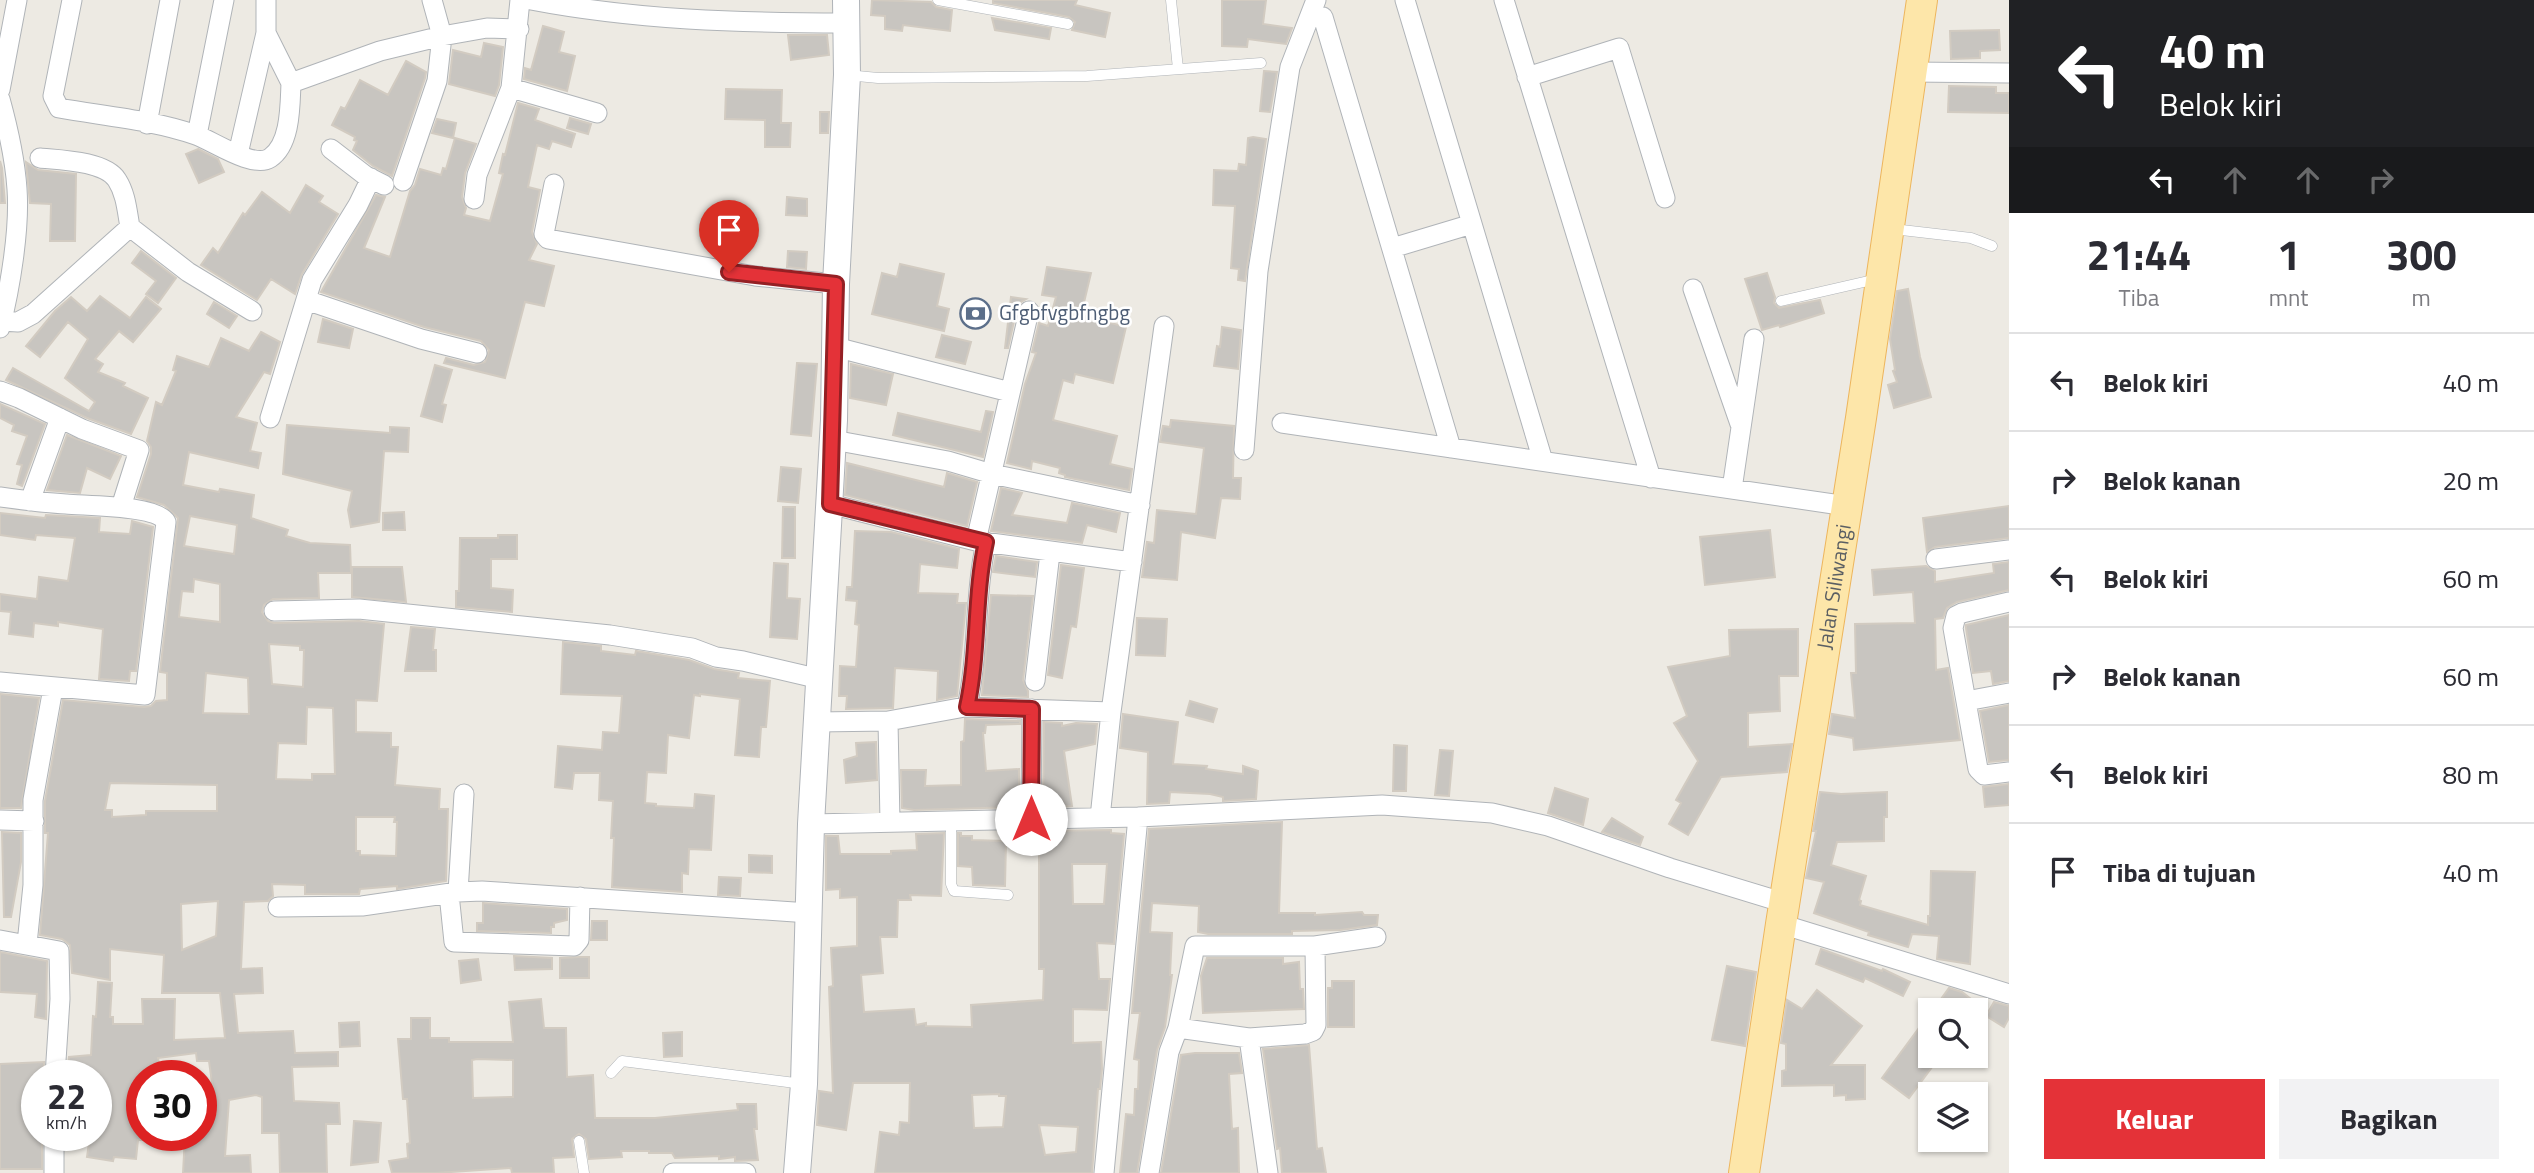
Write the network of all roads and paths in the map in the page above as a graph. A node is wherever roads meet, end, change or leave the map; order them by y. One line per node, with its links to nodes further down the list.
1 (17, 0): 28 (street)
2 (72, 0): 31 (street)
3 (170, 0): 31 (street)
4 (223, 0): 32 (street)
5 (266, 0): 18 (street)
6 (432, 0): 19 (street)
7 (520, 0): 17 (street)
8 (531, 0): 15 (street)
9 (938, 0): 16 (lane)
10 (1171, 0): 21 (lane)
11 (1405, 0): 40 (street)
12 (1504, 0): 25 (street)
13 (1922, 0): 22 (main road, Jalan Siliwangi)
14 (1320, 8): 44 (street); 65 (street)
15 (846, 11): 24 (main road)
16 (1068, 24)
17 (519, 29): 19 (street); 27 (street)
18 (265, 33): 26 (street); 34 (street)
19 (442, 36): 26 (street); 36 (street)
20 (1261, 63): 21 (lane)
21 (1178, 69): 24 (lane)
22 (1911, 72): 23 (street); 42 (main road, Jalan Siliwangi)
23 (2009, 73)
24 (846, 75): 46 (main road)
25 (1527, 77): 38 (street); 68 (street)
26 (291, 83): 34 (street)
27 (511, 88): 30 (street); 39 (street)
28 (0, 90)
29 (0, 99): 52 (street)
30 (597, 113)
31 (147, 124): 32 (street)
32 (197, 135): 34 (street)
33 (331, 149): 36 (street)
34 (238, 154)
35 (40, 158): 41 (street)
36 (386, 181): 48 (street)
37 (554, 184): 46 (street)
38 (1665, 198)
39 (474, 199)
40 (1472, 224): 44 (street); 66 (street)
41 (131, 227): 50 (street); 52 (street)
42 (1888, 228): 43 (lane); 45 (main road, Jalan Siliwangi)
43 (1992, 246)
44 (1391, 248): 64 (street)
45 (1881, 278): 49 (lane); 74 (main road, Jalan Siliwangi)
46 (836, 284): 55 (main road)
47 (1693, 289): 62 (street)
48 (306, 300): 56 (street); 60 (street)
49 (1781, 301)
50 (253, 311)
51 (1029, 311): 58 (street)
52 (1, 325)
53 (1164, 326): 73 (street)
54 (1754, 339): 62 (street)
55 (835, 347): 58 (street); 63 (main road)
56 (477, 353)
57 (0, 391): 59 (street)
58 (1010, 392): 67 (street)
59 (60, 418): 71 (street); 75 (street)
60 (270, 418)
61 (1282, 423): 64 (street)
62 (1741, 427): 69 (street)
63 (833, 440): 67 (street); 72 (main road)
64 (1451, 448): 66 (street)
65 (1244, 450)
66 (1543, 461): 68 (street)
67 (992, 474): 73 (street); 76 (street)
68 (1651, 478): 69 (street)
69 (1732, 489): 74 (street)
70 (0, 497): 71 (street)
71 (30, 501): 75 (street)
72 (830, 504): 76 (street); 83 (main road)
73 (1140, 505): 80 (street)
74 (1847, 506): 109 (main road, Jalan Siliwangi)
75 (121, 507): 86 (street)
76 (981, 542): 78 (street); 89 (street)
77 (2009, 550): 79 (street)
78 (1051, 553): 80 (street); 84 (street)
79 (1936, 559)
80 (1132, 562): 91 (street)
81 (2009, 603): 88 (street)
82 (274, 611): 83 (street)
83 (820, 679): 92 (main road)
84 (1035, 681)
85 (0, 682): 86 (street)
86 (53, 688): 100 (street)
87 (2009, 693): 88 (street)
88 (1966, 701): 94 (street)
89 (967, 707): 90 (street); 93 (street)
90 (1032, 709): 91 (street); 98 (street)
91 (1111, 712): 97 (street)
92 (817, 722): 93 (street); 103 (main road)
93 (887, 722): 102 (street)
94 (2009, 772)
95 (464, 794): 104 (street)
96 (1138, 817): 97 (street); 109 (street); 127 (street)
97 (1100, 818): 98 (street)
98 (1031, 819): 101 (street)
99 (0, 820): 100 (street)
100 (34, 821): 112 (street)
101 (951, 821): 102 (street); 105 (lane)
102 (890, 822): 103 (street)
103 (811, 824): 108 (main road)
104 (453, 893): 106 (street); 106 (street); 107 (street)
105 (1008, 895)
106 (580, 897): 108 (street)
107 (278, 907)
108 (808, 913): 119 (main road)
109 (1783, 914): 114 (street); 130 (main road, Jalan Siliwangi)
110 (1376, 937): 113 (street)
111 (0, 940): 112 (street)
112 (27, 944): 117 (street)
113 (1315, 946): 115 (street); 116 (street)
114 (2009, 994)
115 (1178, 1028): 116 (street); 128 (street)
116 (1249, 1038): 129 (street)
117 (56, 1060)
118 (611, 1073): 119 (lane)
119 (804, 1084): 126 (main road)
120 (579, 1141): 123 (lane)
121 (54, 1151): 122 (street)
122 (54, 1173)
123 (584, 1173)
124 (673, 1173): 125 (street)
125 (746, 1173)
126 (797, 1173)
127 (1104, 1173)
128 (1149, 1173)
129 (1268, 1173)
130 (1744, 1173)

